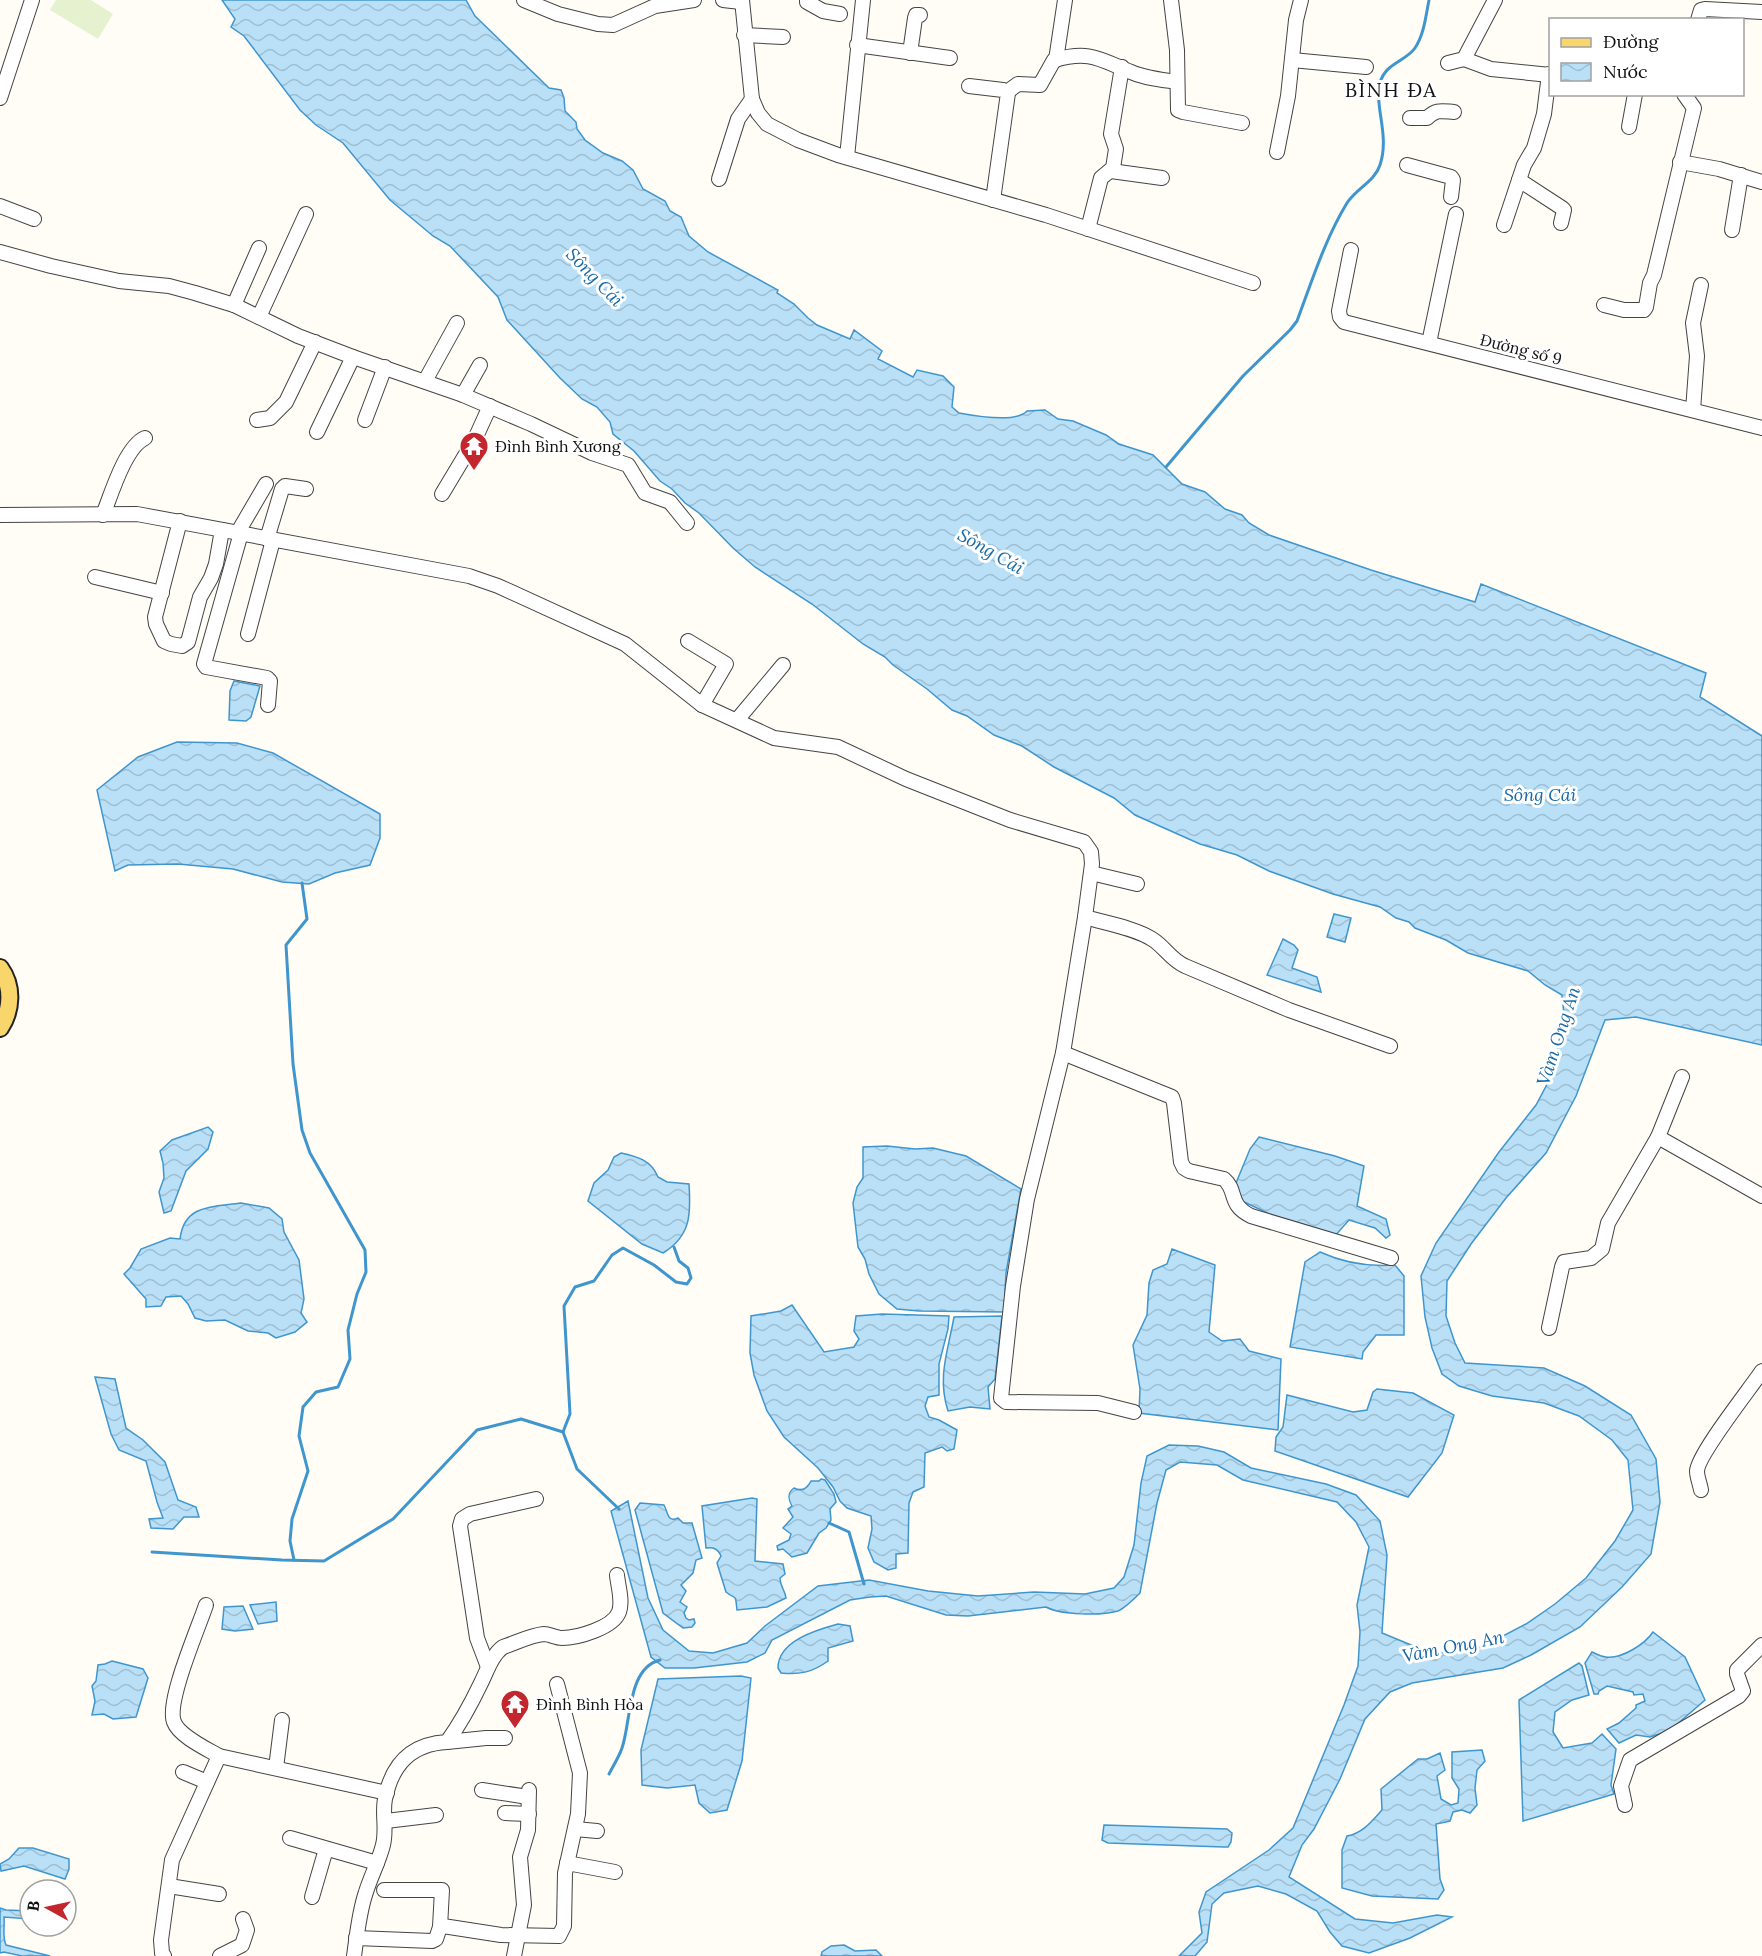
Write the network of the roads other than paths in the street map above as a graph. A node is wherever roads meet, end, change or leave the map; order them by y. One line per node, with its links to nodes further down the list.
1 (32, 0): 34 (street)
2 (524, 0): 3 (street)
3 (694, 0)
4 (723, 0): 11 (street)
5 (807, 0): 13 (street)
6 (863, 0): 18 (street)
7 (1065, 0): 22 (street)
8 (1171, 0): 28 (street)
9 (1301, 0): 23 (street)
10 (1494, 0): 21 (street)
11 (741, 1): 16 (street)
12 (1762, 12): 15 (street)
13 (840, 14)
14 (920, 15): 19 (street)
15 (1699, 18)
16 (744, 35): 17 (street); 35 (street)
17 (783, 37)
18 (857, 45): 19 (street); 41 (street)
19 (910, 53): 20 (street)
20 (950, 58)
21 (1464, 59): 24 (street); 27 (street)
22 (1056, 60): 25 (street); 31 (street)
23 (1292, 60): 26 (street); 40 (street)
24 (1448, 63)
25 (1122, 67): 28 (street); 44 (street)
26 (1366, 67)
27 (1549, 75)
28 (1177, 82): 38 (street)
29 (1549, 82): 48 (street)
30 (969, 86): 31 (street)
31 (1007, 92): 51 (street)
32 (1635, 96): 39 (street)
33 (1683, 96): 42 (street)
34 (0, 98)
35 (752, 99): 41 (street); 47 (street)
36 (1454, 112): 37 (street)
37 (1410, 118)
38 (1242, 123)
39 (1629, 127)
40 (1277, 152)
41 (847, 157): 51 (street)
42 (1680, 162): 45 (street); 65 (street)
43 (1407, 165): 50 (street)
44 (1111, 171): 46 (street); 58 (street)
45 (1741, 175): 49 (street); 59 (street)
46 (1162, 178)
47 (719, 179)
48 (1519, 180): 56 (street); 57 (street)
49 (1762, 182)
50 (1451, 197)
51 (993, 200): 58 (street)
52 (0, 207): 55 (street)
53 (306, 214): 67 (street)
54 (1456, 214): 70 (street)
55 (34, 219)
56 (1561, 223)
57 (1504, 225)
58 (1088, 229): 63 (street)
59 (1732, 230)
60 (259, 248): 66 (street)
61 (1351, 250): 70 (street, Đường số 9)
62 (0, 252): 66 (street)
63 (1253, 283)
64 (1701, 285): 77 (street)
65 (1604, 304)
66 (234, 305): 67 (street)
67 (259, 317): 69 (street)
68 (457, 323): 74 (street)
69 (315, 342): 71 (street); 78 (street)
70 (1429, 343): 77 (street, Đường số 9)
71 (352, 357): 73 (street); 81 (street)
72 (480, 365): 75 (street)
73 (385, 368): 74 (street); 79 (street)
74 (425, 381): 75 (street)
75 (463, 395): 76 (street)
76 (490, 406): 85 (street); 89 (street)
77 (1693, 410): 80 (street, Đường số 9)
78 (257, 420)
79 (364, 420)
80 (1762, 428)
81 (317, 432)
82 (145, 438): 86 (street)
83 (266, 484): 91 (street)
84 (306, 489): 92 (street)
85 (442, 494)
86 (103, 514): 87 (street); 88 (street)
87 (0, 515)
88 (180, 521): 90 (street); 94 (street)
89 (687, 523)
90 (222, 531): 91 (street); 94 (street)
91 (240, 533): 92 (street); 98 (street)
92 (270, 540): 95 (street); 99 (street)
93 (95, 577): 94 (street)
94 (162, 593)
95 (248, 634)
96 (688, 641): 99 (street)
97 (783, 665): 100 (street)
98 (268, 705)
99 (702, 705): 100 (street)
100 (737, 720): 101 (street)
101 (1091, 873): 102 (street); 103 (street)
102 (1137, 884)
103 (1085, 917): 106 (street); 107 (street)
104 (0, 968): 105 (main road)
105 (0, 1028)
106 (1390, 1046)
107 (1063, 1053): 111 (street); 114 (street)
108 (1682, 1077): 109 (street)
109 (1658, 1137): 110 (street); 112 (street)
110 (1762, 1196)
111 (1391, 1258)
112 (1549, 1328)
113 (1762, 1371): 115 (street)
114 (1134, 1412)
115 (1701, 1490)
116 (536, 1499): 120 (street)
117 (616, 1575): 120 (street)
118 (206, 1605): 125 (street)
119 (1762, 1645): 131 (street)
120 (488, 1667): 124 (street)
121 (557, 1684): 136 (street)
122 (282, 1720): 126 (street)
123 (505, 1738): 124 (street)
124 (447, 1742): 130 (street)
125 (219, 1756): 126 (street); 128 (street)
126 (276, 1768): 130 (street)
127 (183, 1772): 128 (street)
128 (207, 1782): 143 (street)
129 (482, 1790): 133 (street)
130 (387, 1793): 135 (street)
131 (1625, 1805)
132 (505, 1813): 133 (street)
133 (529, 1814): 149 (street)
134 (436, 1815): 135 (street)
135 (386, 1821): 140 (street)
136 (575, 1830): 137 (street); 141 (street)
137 (597, 1832)
138 (290, 1838): 139 (street)
139 (326, 1848): 140 (street); 146 (street)
140 (377, 1863): 150 (street)
141 (567, 1863): 142 (street); 149 (street)
142 (615, 1872)
143 (169, 1886): 145 (street); 151 (street)
144 (384, 1890): 148 (street)
145 (219, 1894)
146 (312, 1897)
147 (243, 1918): 152 (street)
148 (440, 1927): 149 (street); 150 (street)
149 (518, 1936): 154 (street)
150 (356, 1938): 153 (street)
151 (164, 1956)
152 (220, 1956)
153 (354, 1956)
154 (514, 1956)

